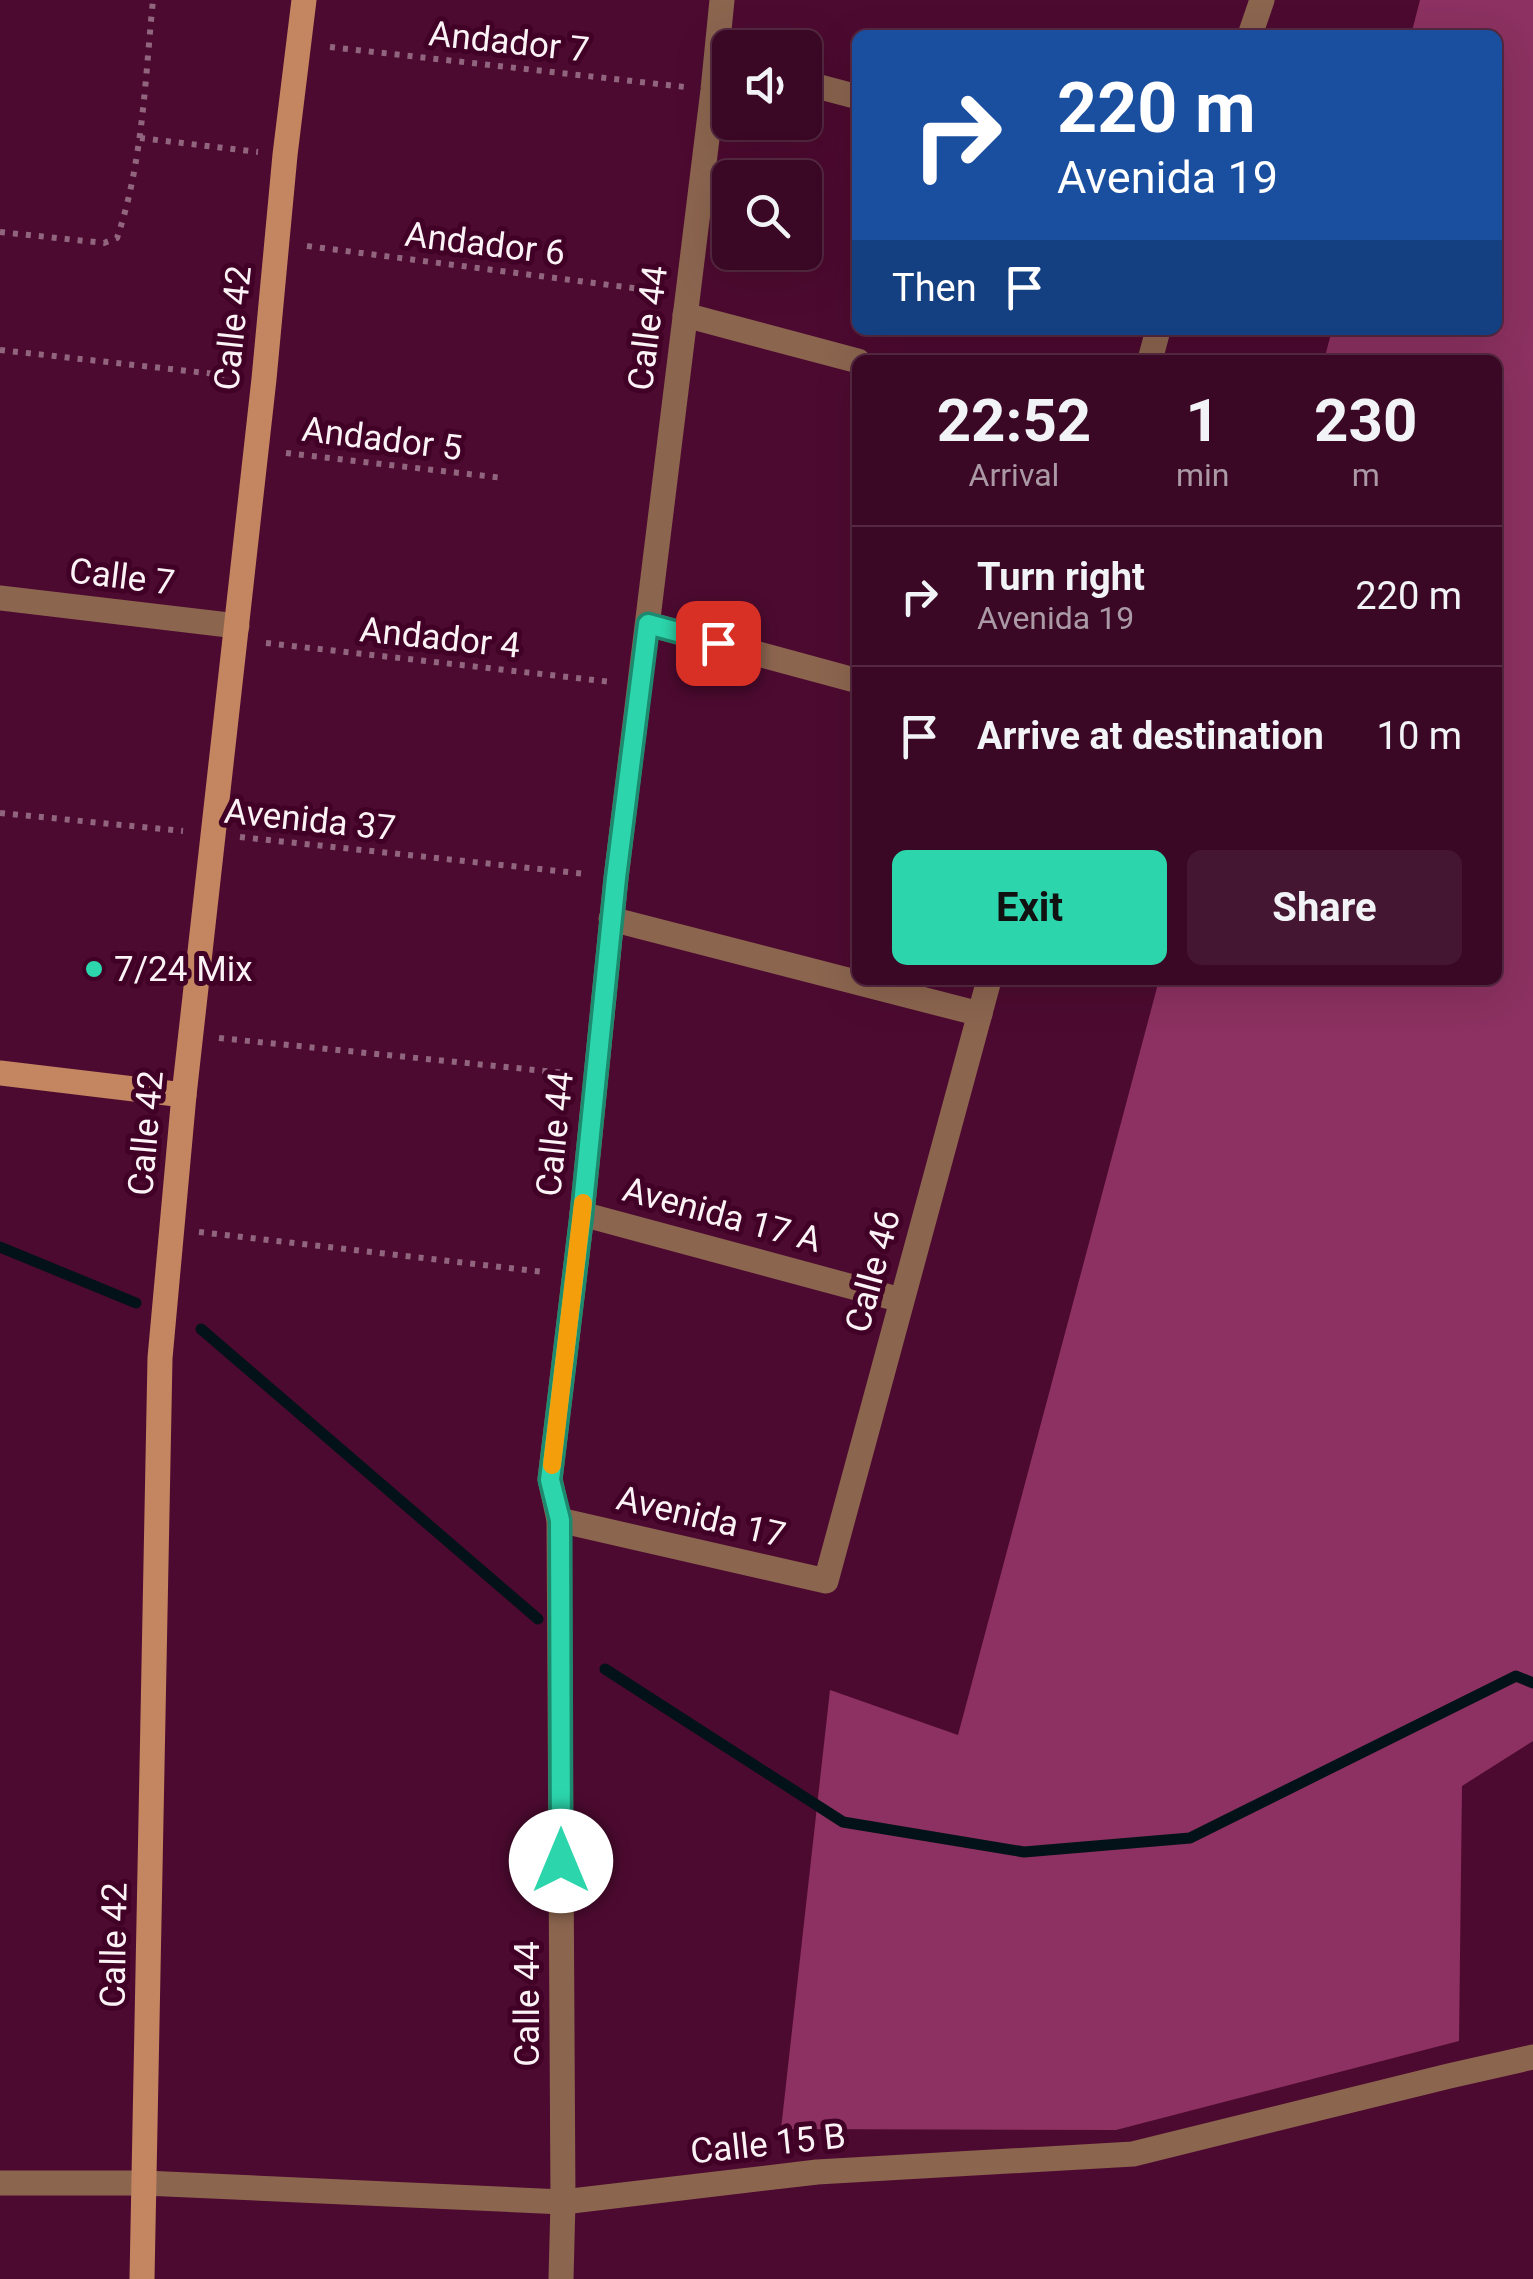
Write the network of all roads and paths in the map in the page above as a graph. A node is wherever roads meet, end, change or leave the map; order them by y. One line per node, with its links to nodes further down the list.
1 (153, 0): 12 (path)
2 (304, 0): 7 (street, Calle 42)
3 (722, 0): 5 (street, Calle 44)
4 (1262, 0): 6 (street)
5 (722, 30)
6 (1252, 30)
7 (298, 44): 9 (path, Andador 7); 13 (street, Calle 42)
8 (822, 87): 10 (street)
9 (712, 90)
10 (852, 95)
11 (712, 98): 16 (street, Calle 44)
12 (140, 138): 13 (path); 14 (path)
13 (285, 155): 15 (street, Calle 42)
14 (0, 232)
15 (276, 242): 16 (path, Andador 6); 19 (street, Calle 42)
16 (686, 305): 18 (street); 23 (street, Calle 44)
17 (0, 350): 19 (path, Andador 5)
18 (852, 359)
19 (264, 380): 20 (street, Calle 42)
20 (255, 450): 21 (path, Andador 5); 24 (street, Calle 42)
21 (502, 478)
22 (0, 598): 24 (street, Calle 7)
23 (648, 624): 25 (street); 26 (street, Calle 44)
24 (236, 633): 26 (path, Andador 4); 28 (street, Calle 42)
25 (852, 679)
26 (640, 685): 29 (street, Calle 44)
27 (0, 813): 28 (path, Avenida 37)
28 (212, 834): 29 (path, Avenida 37); 35 (street, Calle 42)
29 (616, 878): 30 (street, Calle 44)
30 (611, 919): 31 (street); 37 (street, Calle 44)
31 (852, 981)
32 (867, 985): 34 (street)
33 (988, 985): 34 (street, Calle 46)
34 (980, 1014): 42 (street, Calle 46)
35 (190, 1035): 37 (path); 38 (street, Calle 42)
36 (0, 1073): 38 (street)
37 (596, 1076): 39 (street, Calle 44)
38 (184, 1095): 40 (street, Calle 42)
39 (582, 1214): 41 (street, Calle 44); 42 (street, Avenida 17 A)
40 (172, 1230): 41 (path); 47 (street, Calle 42)
41 (575, 1276): 43 (street, Calle 44)
42 (901, 1300): 44 (street, Calle 46)
43 (560, 1520): 44 (street, Avenida 17); 48 (street, Calle 44)
44 (826, 1582)
45 (1533, 2057): 48 (street, Calle 15 B)
46 (0, 2183): 47 (street, Calle 15 B)
47 (144, 2184): 48 (street, Calle 15 B); 49 (street, Calle 42)
48 (563, 2202): 50 (street, Calle 44)
49 (142, 2279)
50 (561, 2279)

